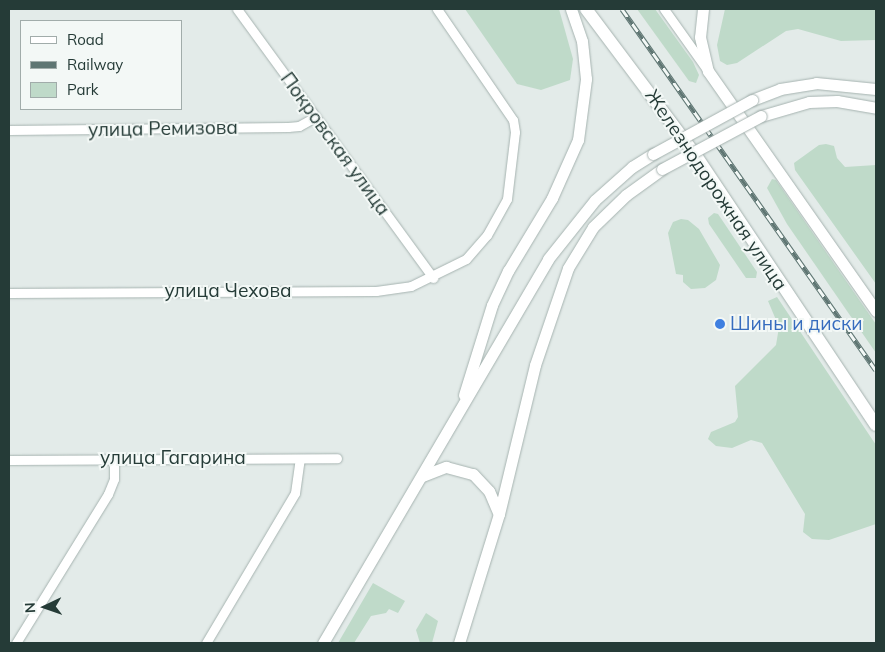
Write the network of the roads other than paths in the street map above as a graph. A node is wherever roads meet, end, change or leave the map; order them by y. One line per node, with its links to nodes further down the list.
1 (237, 9): 10 (street, Покровская улица)
2 (437, 9): 12 (street, улица Чехова)
3 (572, 9): 15 (street)
4 (586, 9): 16 (main road, Железнодорожная улица)
5 (664, 9): 7 (street)
6 (703, 9): 7 (street)
7 (708, 71): 14 (street)
8 (876, 89): 15 (street, bridge)
9 (876, 108): 22 (street, bridge)
10 (315, 117): 11 (street, улица Ремизова); 12 (street, Покровская улица)
11 (9, 130)
12 (433, 278): 13 (street, улица Чехова)
13 (9, 293)
14 (876, 311)
15 (459, 413): 21 (street)
16 (876, 425)
17 (338, 458): 19 (street, улица Гагарина)
18 (114, 459): 19 (street, улица Гагарина); 20 (street, улица Гагарина); 23 (street)
19 (300, 459): 24 (street)
20 (9, 460)
21 (421, 476): 22 (street); 25 (street)
22 (499, 514): 26 (street)
23 (16, 643)
24 (206, 643)
25 (323, 643)
26 (459, 643)

